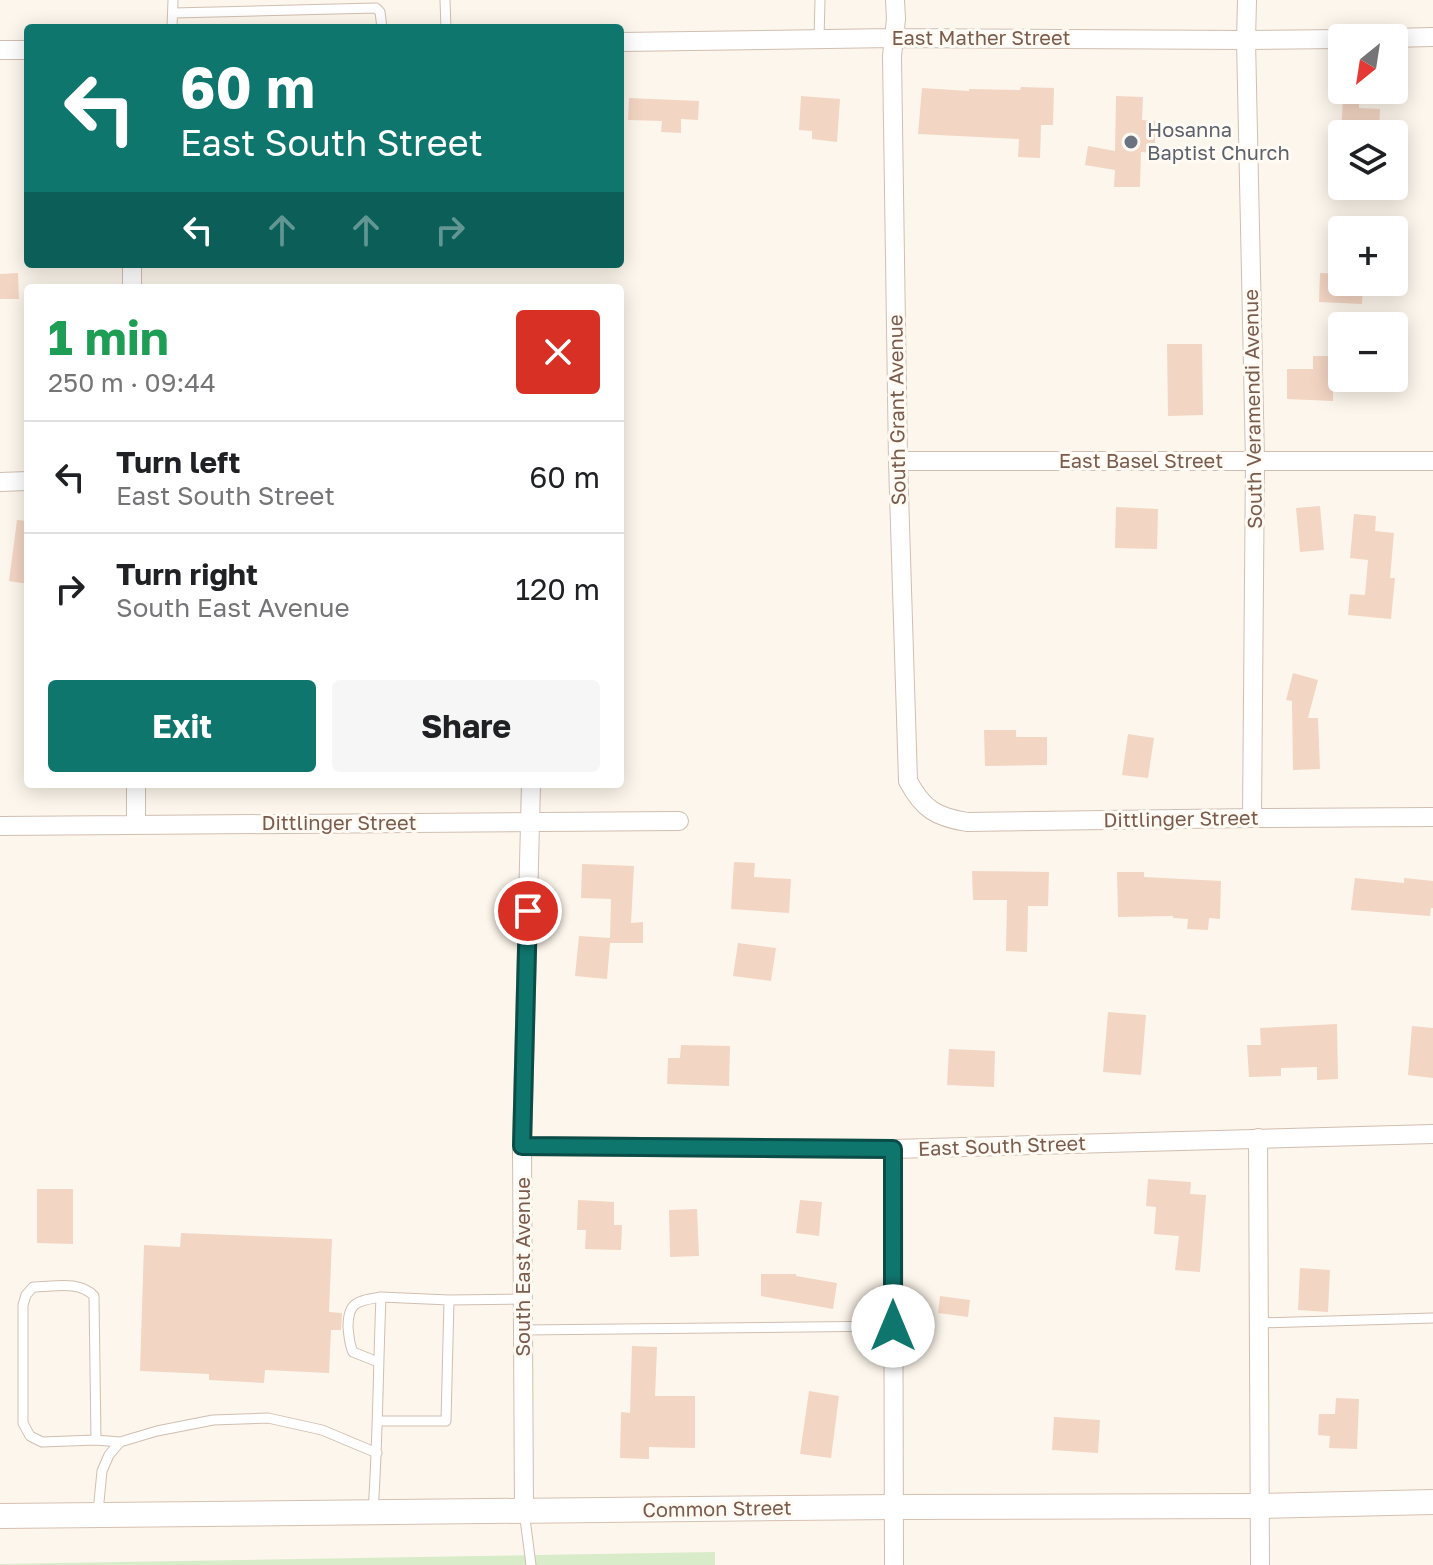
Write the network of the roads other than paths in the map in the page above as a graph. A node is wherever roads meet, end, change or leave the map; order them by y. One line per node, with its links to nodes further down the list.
1 (173, 0): 6 (lane)
2 (445, 0): 9 (lane)
3 (820, 0): 13 (lane)
4 (895, 0): 11 (street, South Grant Avenue)
5 (1247, 0): 15 (street, South Veramendi Avenue)
6 (173, 13): 7 (lane); 8 (lane)
7 (172, 24)
8 (382, 24)
9 (446, 24)
10 (1433, 37): 12 (street)
11 (893, 38): 13 (street, East Mather Street); 15 (street, East Mather Street); 19 (street, South Grant Avenue)
12 (1408, 38)
13 (819, 39): 16 (street, East Mather Street)
14 (1328, 39): 15 (street, East Mather Street)
15 (1246, 40): 20 (street, South Veramendi Avenue)
16 (624, 42)
17 (0, 50): 18 (street)
18 (24, 50)
19 (898, 461): 20 (street, East Basel Street); 26 (street, South Grant Avenue)
20 (1255, 461): 21 (street, East Basel Street); 28 (street, South Veramendi Avenue)
21 (1433, 461)
22 (24, 481): 23 (street)
23 (0, 482)
24 (136, 788): 31 (street)
25 (531, 788): 30 (street, South East Avenue)
26 (932, 811): 28 (street, Dittlinger Street)
27 (1433, 817): 28 (street, Dittlinger Street)
28 (1252, 818)
29 (679, 821): 30 (street, Dittlinger Street)
30 (530, 822): 31 (street, Dittlinger Street); 35 (street, South East Avenue)
31 (136, 824): 32 (street, Dittlinger Street)
32 (0, 826)
33 (1433, 1134): 34 (street, East South Street)
34 (1258, 1138): 36 (street, East South Street); 41 (street)
35 (522, 1146): 36 (street, East South Street); 38 (street, South East Avenue)
36 (893, 1149): 42 (street)
37 (381, 1297): 39 (lane); 44 (lane); 44 (lane)
38 (523, 1299): 39 (lane); 43 (street, South East Avenue)
39 (449, 1300): 45 (lane)
40 (1433, 1318): 41 (lane)
41 (1258, 1323): 50 (street)
42 (893, 1326): 43 (lane); 51 (street)
43 (523, 1330): 52 (street, South East Avenue)
44 (378, 1362): 45 (lane)
45 (378, 1421): 48 (lane)
46 (96, 1440): 46 (lane); 47 (lane)
47 (120, 1442): 48 (lane); 54 (lane)
48 (377, 1453): 53 (lane)
49 (1433, 1502): 50 (main road, Common Street)
50 (1259, 1506): 51 (main road, Common Street); 58 (street)
51 (893, 1507): 52 (main road, Common Street); 57 (street)
52 (524, 1511): 53 (main road, Common Street); 56 (lane)
53 (373, 1512): 54 (main road, Common Street)
54 (98, 1515): 55 (main road, Common Street)
55 (0, 1516)
56 (531, 1565)
57 (894, 1565)
58 (1260, 1565)

